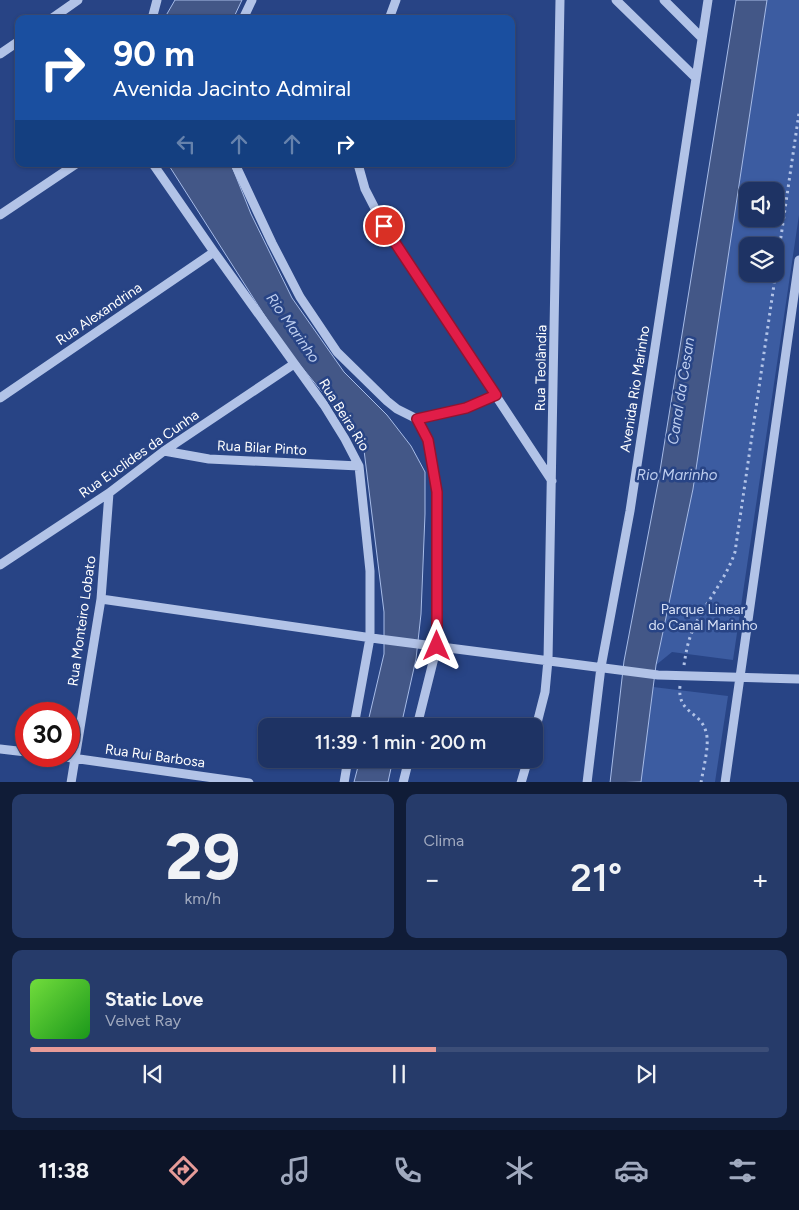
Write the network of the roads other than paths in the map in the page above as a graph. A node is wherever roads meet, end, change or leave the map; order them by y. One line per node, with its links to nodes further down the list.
1 (78, 0): 9 (street)
2 (157, 0): 10 (street)
3 (252, 0): 11 (street)
4 (396, 0): 12 (street)
5 (560, 0): 30 (street, Rua Teolândia)
6 (616, 0): 16 (street)
7 (664, 0): 13 (street)
8 (708, 0): 13 (street, Avenida Rio Marinho)
9 (57, 15)
10 (153, 15)
11 (245, 15)
12 (390, 15)
13 (702, 38): 16 (street, Avenida Rio Marinho)
14 (15, 44): 15 (street)
15 (0, 54)
16 (696, 78): 37 (street, Avenida Rio Marinho)
17 (72, 167): 21 (street)
18 (155, 167): 22 (street, Rua Beira Rio)
19 (236, 167): 27 (street)
20 (359, 167): 25 (street)
21 (0, 215)
22 (214, 252): 24 (street, Rua Beira Rio); 26 (street, Rua Alexandrina)
23 (799, 260): 38 (street)
24 (294, 364): 28 (street, Rua Euclides da Cunha); 29 (street, Rua Beira Rio)
25 (496, 395): 27 (street); 30 (street)
26 (0, 398)
27 (417, 419): 35 (street)
28 (164, 451): 29 (street, Rua Bilar Pinto); 31 (street, Rua Euclides da Cunha)
29 (359, 466): 34 (street, Rua Beira Rio)
30 (552, 481): 36 (street, Rua Teolândia)
31 (109, 493): 32 (street, Rua Euclides da Cunha); 33 (street, Rua Monteiro Lobato)
32 (0, 565)
33 (101, 599): 34 (street); 43 (street, Rua Monteiro Lobato)
34 (375, 639): 35 (street); 40 (street, Rua Beira Rio)
35 (437, 646): 36 (street); 41 (street)
36 (548, 660): 37 (street); 42 (street, Rua Teolândia)
37 (602, 668): 38 (street); 56 (street, Avenida Rio Marinho)
38 (740, 678): 39 (street); 57 (street)
39 (799, 679)
40 (356, 718)
41 (419, 718)
42 (538, 718)
43 (80, 727)
44 (0, 749): 45 (street)
45 (15, 751)
46 (80, 759): 52 (street, Rua Rui Barbosa)
47 (74, 767): 51 (street, Rua Monteiro Lobato)
48 (346, 768): 53 (street)
49 (407, 768): 54 (street)
50 (525, 768): 55 (street)
51 (71, 782)
52 (249, 782)
53 (344, 782)
54 (403, 782)
55 (521, 782)
56 (587, 782)
57 (725, 782)

